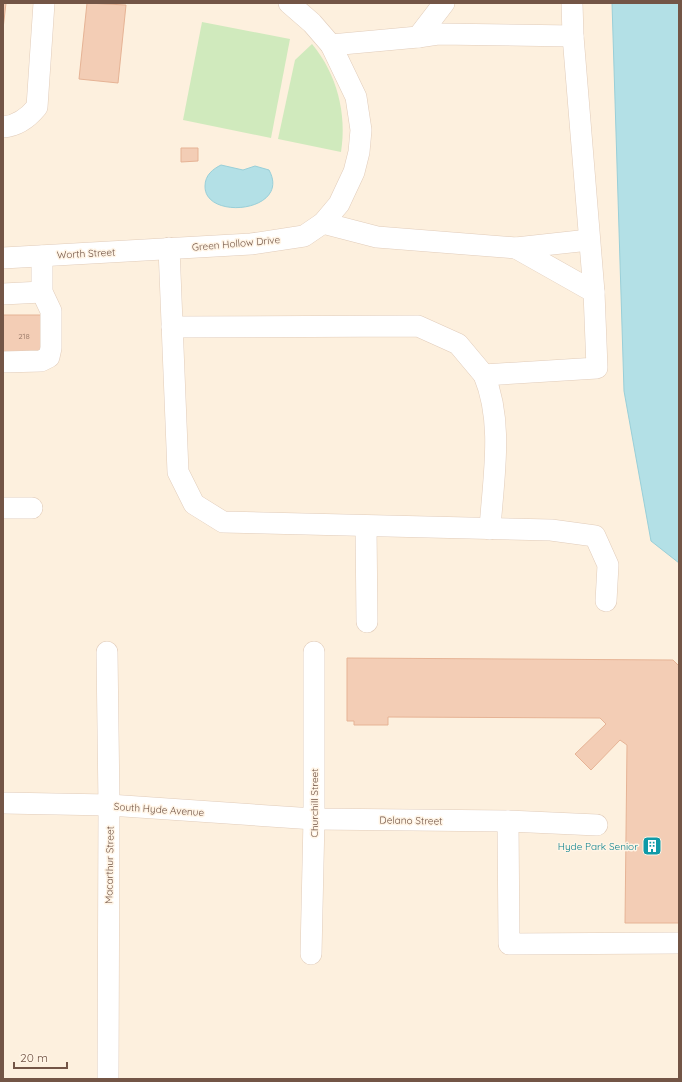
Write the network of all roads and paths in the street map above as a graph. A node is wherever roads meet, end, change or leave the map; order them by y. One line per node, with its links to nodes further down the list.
1 (44, 3): 8 (street)
2 (288, 3): 7 (street)
3 (444, 3): 6 (street)
4 (572, 3): 5 (street)
5 (573, 36): 6 (street); 10 (street)
6 (418, 37): 7 (street)
7 (331, 45): 9 (street, Green Hollow Drive)
8 (3, 127)
9 (323, 223): 11 (street, Green Hollow Drive); 12 (street)
10 (589, 240): 12 (street); 16 (street)
11 (169, 248): 13 (street, Worth Street); 18 (street)
12 (516, 248): 16 (street)
13 (42, 256): 14 (street, Worth Street); 15 (street)
14 (3, 258)
15 (42, 292): 17 (street); 19 (street)
16 (594, 292): 20 (street)
17 (3, 294)
18 (172, 327): 20 (street); 23 (street)
19 (3, 362)
20 (484, 375): 24 (street)
21 (3, 508): 22 (street)
22 (32, 508)
23 (366, 526): 24 (street); 26 (street)
24 (490, 529): 25 (street)
25 (606, 601)
26 (367, 622)
27 (107, 652): 30 (street, Macarthur Street)
28 (314, 652): 31 (street, Churchill Street)
29 (3, 804): 30 (street, South Hyde Avenue)
30 (109, 805): 31 (street, South Hyde Avenue); 36 (street, Macarthur Street)
31 (314, 819): 32 (street, Delano Street); 35 (street, Churchill Street)
32 (508, 821): 33 (street, Delano Street); 34 (street)
33 (597, 825)
34 (679, 943)
35 (311, 954)
36 (107, 1079)

